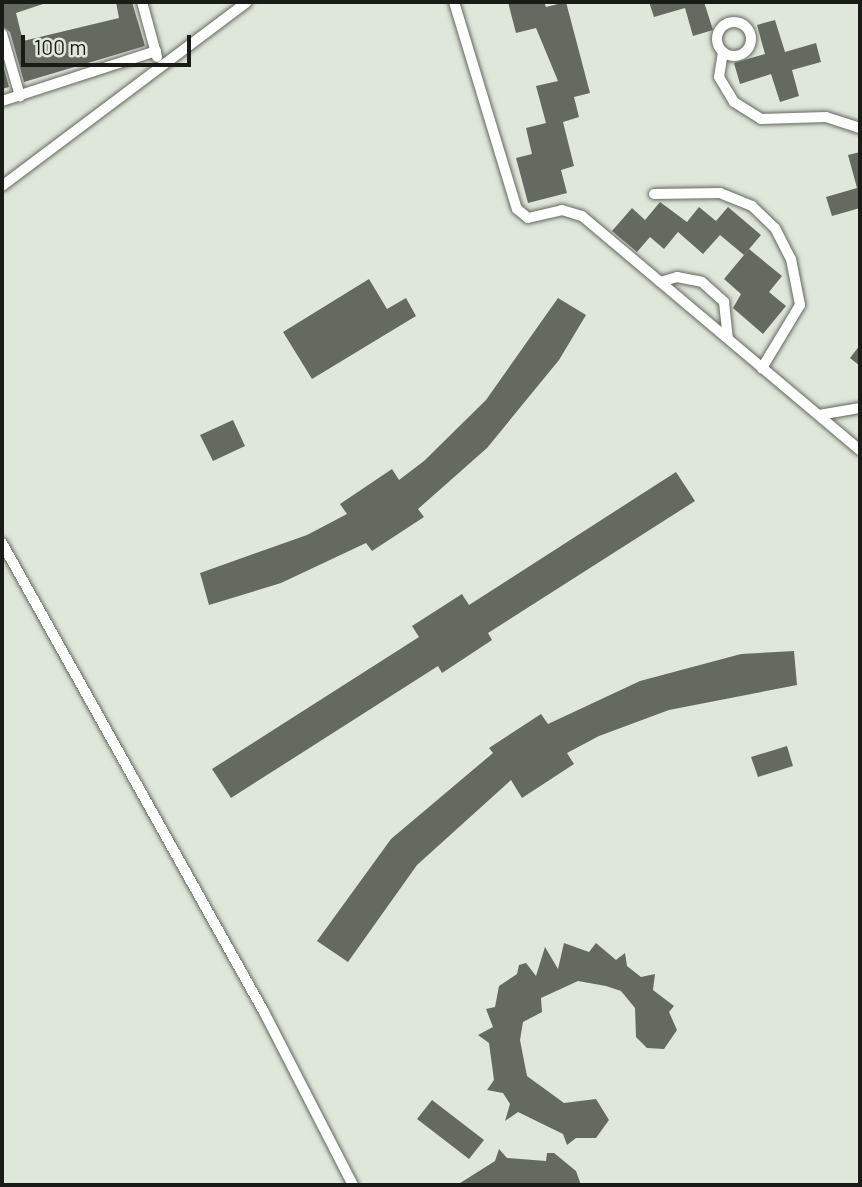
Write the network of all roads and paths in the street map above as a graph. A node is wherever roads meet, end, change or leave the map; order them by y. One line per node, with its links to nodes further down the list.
1 (142, 2): 5 (street)
2 (247, 2): 7 (street)
3 (454, 2): 13 (street)
4 (2, 34): 8 (street)
5 (156, 51): 7 (street); 8 (street)
6 (723, 52): 10 (street)
7 (159, 64): 11 (street)
8 (20, 96): 9 (street)
9 (2, 101)
10 (860, 128)
11 (2, 186)
12 (654, 194): 15 (street)
13 (660, 282): 14 (street); 14 (street)
14 (728, 338): 15 (street)
15 (762, 368): 17 (street)
16 (860, 408): 17 (street)
17 (819, 415): 18 (street)
18 (860, 450)
19 (2, 543): 20 (street)
20 (353, 1185)

